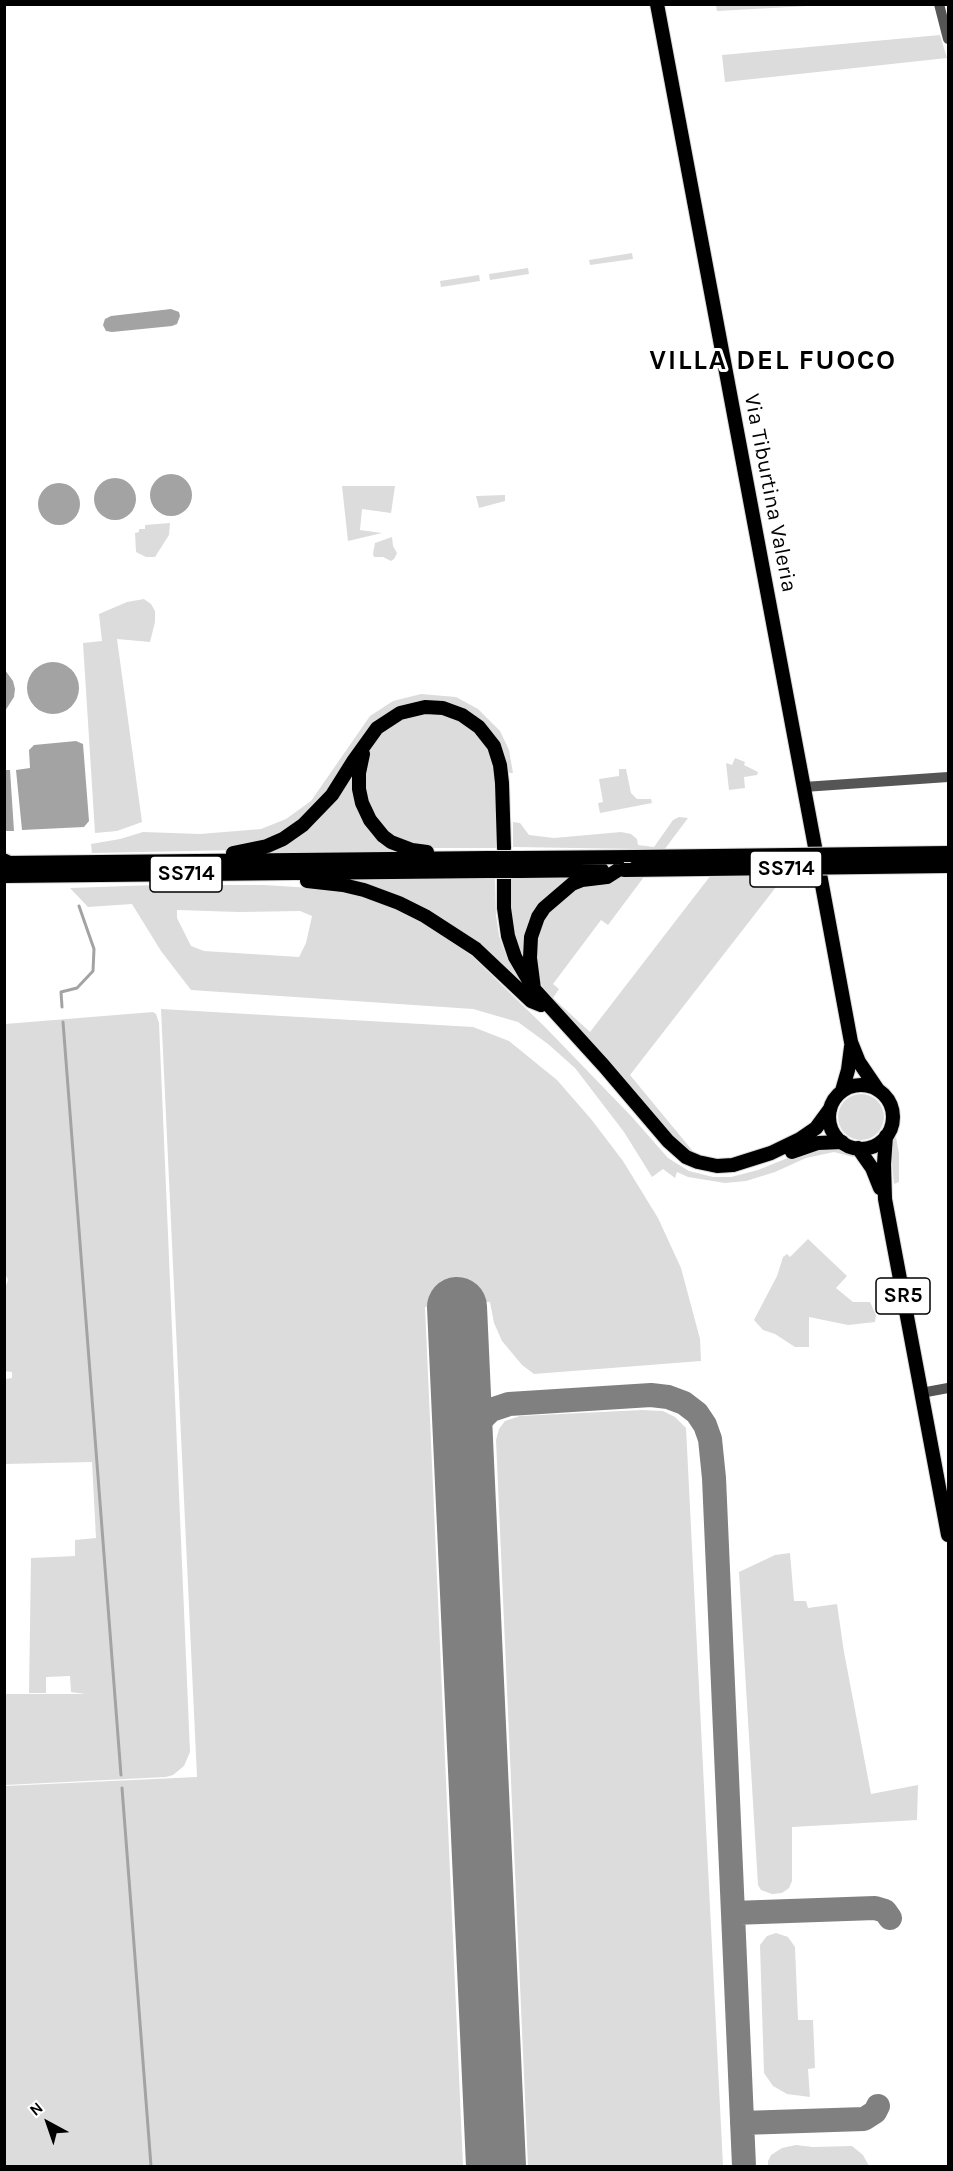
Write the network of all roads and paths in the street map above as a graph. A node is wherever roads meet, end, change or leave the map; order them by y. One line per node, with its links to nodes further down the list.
1 (657, 4): 6 (main road, Via Tiburtina Valeria)
2 (939, 4): 3 (street)
3 (948, 39)
4 (366, 744): 7 (main road); 10 (main road); 11 (main road)
5 (948, 777): 6 (street)
6 (804, 787): 8 (main road, Via Tiburtina Valeria)
7 (504, 848)
8 (815, 848)
9 (948, 853): 12 (main road, SS714, bridge)
10 (451, 859): 11 (main road, SS714); 13 (main road, SS714)
11 (194, 861): 16 (main road, SS714)
12 (520, 864): 13 (main road, SS714, bridge); 17 (main road, SS714)
13 (488, 865): 18 (main road, SS714)
14 (5, 866): 16 (main road, SS714)
15 (948, 866): 17 (main road, SS714, bridge)
16 (91, 869): 18 (main road, SS714)
17 (621, 870): 21 (main road)
18 (280, 873): 22 (main road)
19 (820, 874): 23 (main road, SR5)
20 (504, 878): 21 (main road)
21 (534, 989): 22 (main road); 26 (main road)
22 (541, 1005): 28 (main road)
23 (851, 1042): 24 (main road, SR5); 25 (main road, SR5)
24 (878, 1090): 25 (main road); 27 (main road, SR5)
25 (842, 1091): 26 (main road, SR5)
26 (830, 1109): 28 (main road)
27 (886, 1136): 29 (main road); 30 (main road, SR5)
28 (842, 1142): 29 (main road)
29 (858, 1148): 30 (main road, SR5)
30 (885, 1199): 32 (main road, SR5)
31 (948, 1388): 32 (street)
32 (921, 1393): 33 (main road, SR5)
33 (948, 1535)

